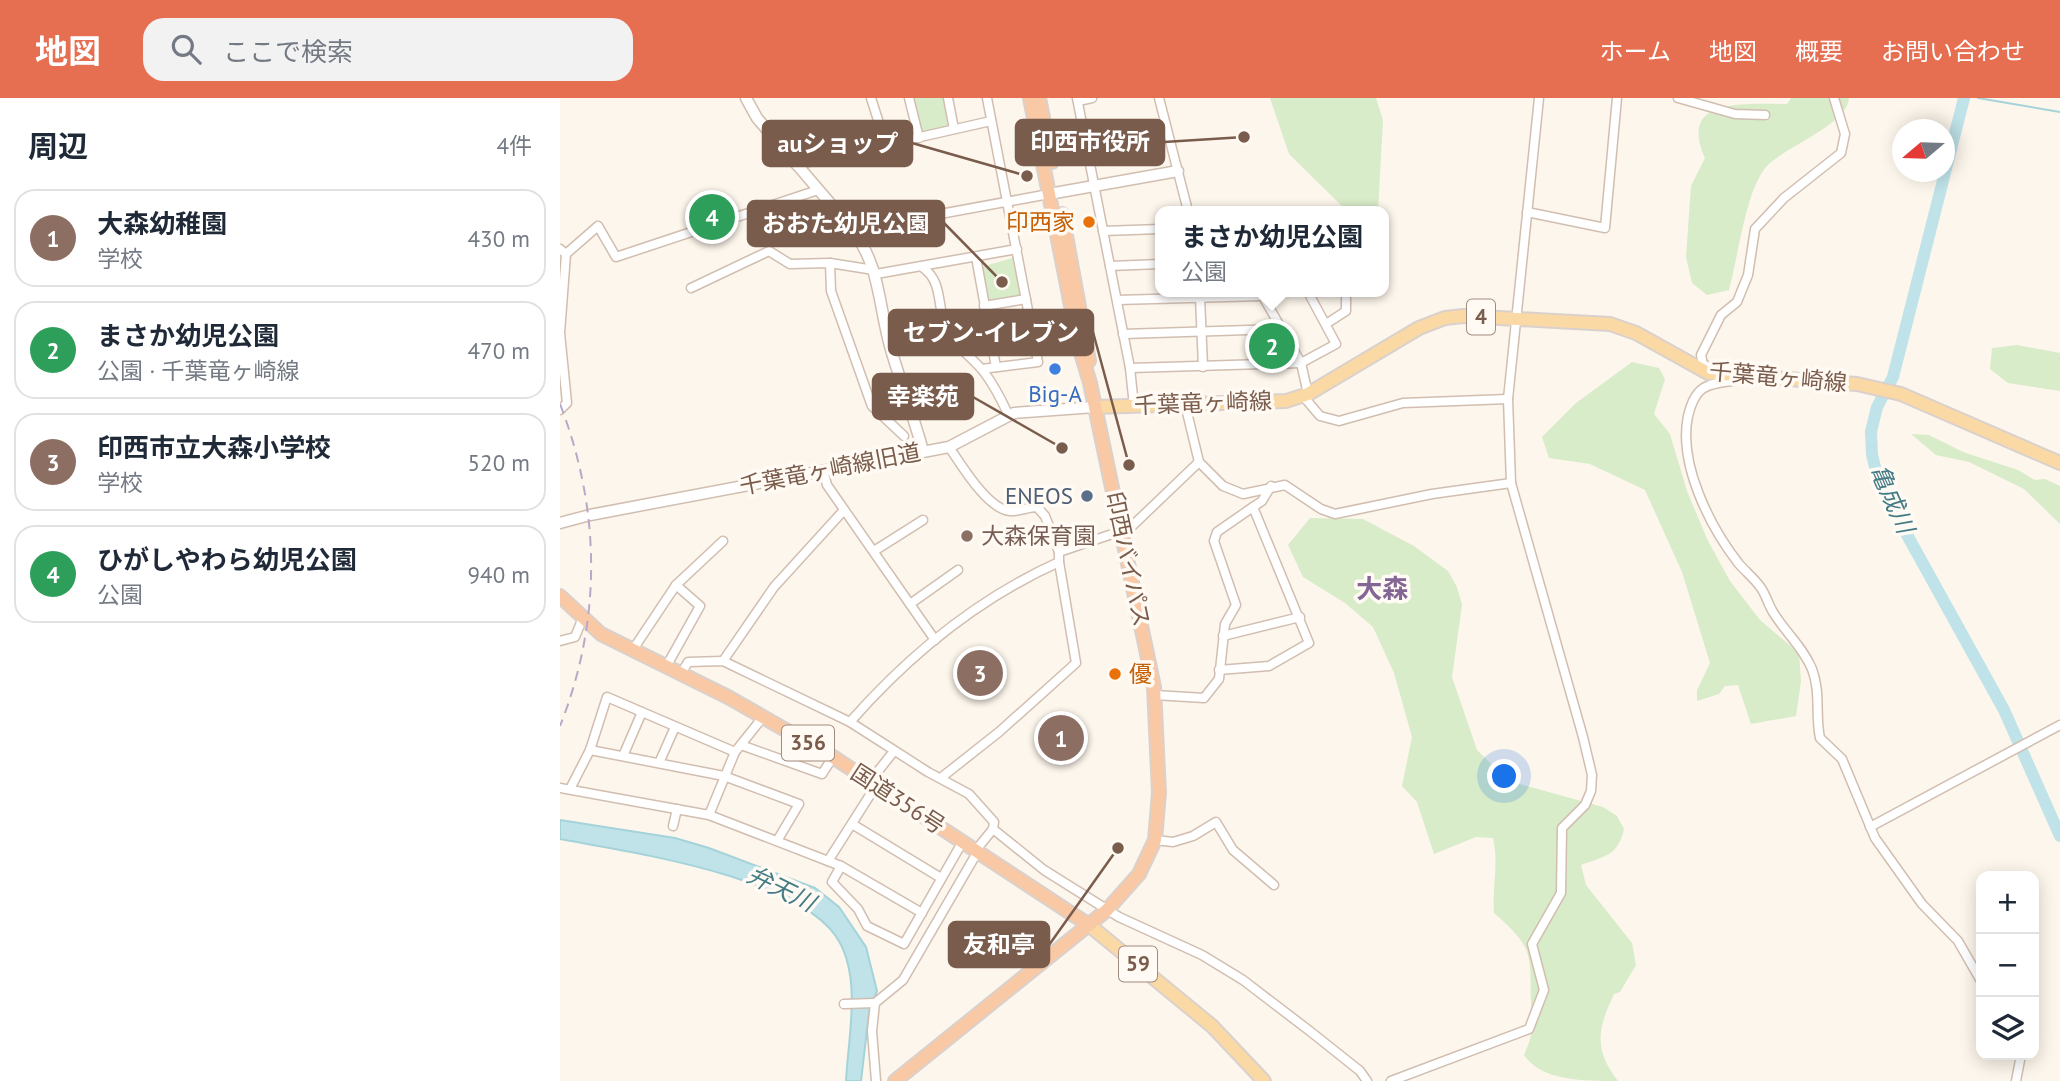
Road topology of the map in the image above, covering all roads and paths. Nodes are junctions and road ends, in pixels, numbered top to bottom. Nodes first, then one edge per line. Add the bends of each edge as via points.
1 (746, 98) edge
2 (871, 98) edge
3 (909, 98) edge
4 (948, 98) edge
5 (987, 98) edge
6 (1030, 98) edge
7 (1039, 98) edge
8 (1092, 98) edge
9 (1159, 98) edge
10 (1539, 98) edge
11 (1617, 98) edge
12 (1678, 98) edge
13 (1834, 98) edge
14 (1077, 99) edge
15 (1765, 115) dead end
16 (991, 121) junction
17 (954, 129) junction
18 (919, 138) junction
19 (886, 145) junction
20 (796, 165) junction
21 (1178, 171) junction
22 (1094, 186) junction
23 (818, 190) junction
24 (1054, 193) junction
25 (1007, 201) junction
26 (1187, 206) edge
27 (1527, 212) junction
28 (1155, 229) edge
29 (853, 230) junction
30 (1103, 231) junction
31 (1017, 249) junction
32 (563, 251) edge
33 (975, 257) junction
34 (830, 263) junction
35 (1155, 264) edge
36 (1110, 266) junction
37 (922, 267) junction
38 (875, 272) junction
39 (691, 288) dead end
40 (1200, 297) joint
41 (1263, 297) edge
42 (1311, 297) edge
43 (1346, 297) edge
44 (1026, 299) junction
45 (1117, 300) junction
46 (984, 306) junction
47 (1516, 318) junction
48 (1325, 324) junction
49 (1282, 329) junction
50 (1202, 332) junction
51 (1124, 334) junction
52 (1301, 363) junction
53 (996, 367) junction
54 (1203, 367) junction
55 (1130, 368) junction
56 (982, 369) junction
57 (1726, 375) junction
58 (1305, 395) junction
59 (1508, 399) junction
60 (1185, 404) junction
61 (1134, 405) junction
62 (1095, 407) junction
63 (560, 410) edge
64 (1008, 414) junction
65 (904, 436) dead end
66 (949, 447) junction
67 (923, 452) junction
68 (1199, 463) junction
69 (2060, 463) edge
70 (823, 470) junction
71 (1511, 483) junction
72 (1271, 486) junction
73 (1253, 507) junction
74 (844, 510) junction
75 (561, 520) edge
76 (923, 520) dead end
77 (1122, 531) junction
78 (723, 541) dead end
79 (874, 551) junction
80 (1059, 552) junction
81 (1059, 562) junction
82 (958, 570) dead end
83 (676, 585) junction
84 (560, 596) edge
85 (910, 604) junction
86 (1300, 617) junction
87 (582, 620) junction
88 (1223, 636) junction
89 (935, 640) junction
90 (560, 641) edge
91 (632, 652) junction
92 (723, 661) junction
93 (666, 667) junction
94 (1219, 670) junction
95 (681, 674) junction
96 (1155, 695) junction
97 (642, 712) junction
98 (763, 717) junction
99 (850, 722) junction
100 (2060, 724) edge
101 (675, 727) junction
102 (741, 745) junction
103 (590, 750) junction
104 (894, 751) junction
105 (735, 752) junction
106 (623, 756) junction
107 (833, 757) junction
108 (659, 763) junction
109 (724, 776) junction
110 (942, 777) junction
111 (874, 782) junction
112 (560, 788) edge
113 (570, 789) junction
114 (677, 809) junction
115 (709, 815) junction
116 (852, 824) junction
117 (673, 826) dead end
118 (1870, 827) junction
119 (993, 829) junction
120 (1155, 840) junction
121 (777, 841) junction
122 (963, 841) junction
123 (977, 850) junction
124 (828, 861) junction
125 (841, 866) junction
126 (941, 878) junction
127 (1274, 885) dead end
128 (1107, 909) junction
129 (922, 913) junction
130 (1089, 925) junction
131 (1976, 972) edge
132 (875, 1003) junction
133 (844, 1004) dead end
134 (2020, 1060) edge
135 (876, 1081) edge
136 (895, 1081) edge
137 (1264, 1081) edge
138 (1367, 1081) edge
139 (1391, 1081) edge
140 (2016, 1081) edge

1 - 20 street
2 - 19 street
3 - 18 street
4 - 17 street
5 - 16 street
6 - 24 highway, 印西バイパス
7 - 24 highway, 印西バイパス
8 - 14 street
9 - 21 street
10 - 27 street
11 - 27 street via 1605,228
12 - 15 street via 1735,114
13 - 57 street via 1845,134 1841,153 1784,198 1755,229 1748,275 1737,302 1721,315 1701,355 1705,366 1724,370
14 - 22 street
16 - 17 street
16 - 25 street
17 - 18 street
18 - 19 street
19 - 20 street
20 - 23 street
21 - 22 street
21 - 26 street
22 - 24 street
22 - 30 street
23 - 29 street
23 - 32 street via 617,257 598,226
24 - 25 street
24 - 62 highway, 印西バイパス via 1079,346
25 - 29 street
25 - 31 street
27 - 47 street
28 - 30 street
29 - 38 street
30 - 36 street
31 - 33 street
31 - 44 street
32 - 63 street via 560,332 567,403
33 - 37 street
33 - 46 street
34 - 38 street
34 - 39 street via 790,264 769,251
34 - 65 street via 831,291 872,406
35 - 36 street
36 - 45 street
37 - 38 street
37 - 56 street via 936,284 952,338
38 - 67 street via 892,354
40 - 45 street
40 - 50 street
41 - 49 street
42 - 48 street
43 - 48 street via 1346,311
44 - 46 street
44 - 53 street via 1038,362
45 - 51 street
46 - 53 street
47 - 57 main road, 千葉竜ヶ崎線 / 4 via 1616,325 1700,371
47 - 58 main road, 千葉竜ヶ崎線 / 4 via 1463,316 1426,324
47 - 59 street
48 - 52 street via 1336,344
49 - 50 street
49 - 52 street
50 - 51 street
50 - 54 street
51 - 55 street
52 - 54 street
52 - 58 street
53 - 56 street
54 - 55 street
55 - 61 street
56 - 64 street
57 - 69 main road, 千葉竜ヶ崎線 / 4 via 1897,392
57 - 118 street via 1732,380 1707,383 1690,410 1684,442 1690,468 1702,500 1739,563 1760,586 1812,670 1820,738 1842,759
58 - 59 street via 1320,416 1339,421 1403,404
58 - 60 main road, 千葉竜ヶ崎線 / 4 via 1286,401
59 - 71 street
60 - 61 main road, 千葉竜ヶ崎線 / 4
60 - 68 street
61 - 62 main road, 千葉竜ヶ崎線 / 4
62 - 64 street, 千葉竜ヶ崎線旧道
62 - 77 highway, 印西バイパス
64 - 66 street, 千葉竜ヶ崎線旧道
66 - 67 street, 千葉竜ヶ崎線旧道
66 - 80 street via 986,498 1010,511 1037,507
67 - 70 street, 千葉竜ヶ崎線旧道
68 - 72 street via 1234,492
68 - 77 street via 1138,522
70 - 74 street
70 - 75 street, 千葉竜ヶ崎線旧道
71 - 72 street via 1335,514 1285,485
71 - 139 street via 1574,701 1592,775 1591,791 1560,833 1561,894 1532,943 1544,990 1529,1029
72 - 73 street
73 - 86 street
73 - 88 street via 1217,532 1214,541 1236,600
74 - 79 street
74 - 92 street via 774,587
76 - 79 street
77 - 80 street
77 - 96 highway, 印西バイパス
78 - 83 street
79 - 85 street
80 - 81 street
81 - 89 street via 1021,579
81 - 110 street via 1076,663
82 - 85 street
83 - 91 street
83 - 93 street via 700,606
84 - 87 highway, 国道356号 / 356
85 - 89 street
86 - 88 street
86 - 94 street via 1309,643 1269,666
87 - 90 street via 576,637
87 - 91 highway, 国道356号 / 356
88 - 94 street
89 - 99 street via 887,680
91 - 93 highway, 国道356号 / 356
92 - 95 street via 688,663
92 - 99 street
93 - 95 highway, 国道356号 / 356
94 - 96 street via 1219,679 1203,698
95 - 98 highway, 国道356号 / 356
96 - 120 highway, 印西バイパス via 1159,793
97 - 101 street
97 - 103 street via 607,697
97 - 106 street
98 - 102 street
98 - 107 highway, 国道356号 / 356
99 - 104 street
100 - 118 street
101 - 105 street
101 - 108 street
102 - 105 street
102 - 107 street via 822,774
103 - 106 street
103 - 113 street
104 - 110 street
104 - 111 street
105 - 109 street
106 - 108 street
107 - 111 highway, 国道356号 / 356
108 - 109 street
109 - 115 street
109 - 121 street via 799,804
110 - 119 street via 980,803 994,822
111 - 116 street
111 - 122 highway, 国道356号 / 356
112 - 113 street
113 - 114 street
114 - 115 street
114 - 117 street
115 - 121 street
116 - 124 street
116 - 126 street
118 - 131 street via 1922,904 1958,941
119 - 123 street
119 - 128 street via 1044,870
120 - 127 street via 1173,842 1216,822 1233,850
120 - 128 highway, 印西バイパス via 1139,874
121 - 124 street
122 - 123 highway, 国道356号 / 356
122 - 126 street
123 - 130 highway, 国道356号 / 356
123 - 132 street via 903,980
124 - 125 street
125 - 129 street
125 - 129 street via 832,882 858,909 867,926 904,944
126 - 129 street
128 - 130 highway, 印西バイパス
128 - 138 street via 1202,955 1242,980
130 - 136 highway, 印西バイパス
130 - 137 main road, 59 via 1212,1026
132 - 133 street
132 - 135 street
134 - 140 street

